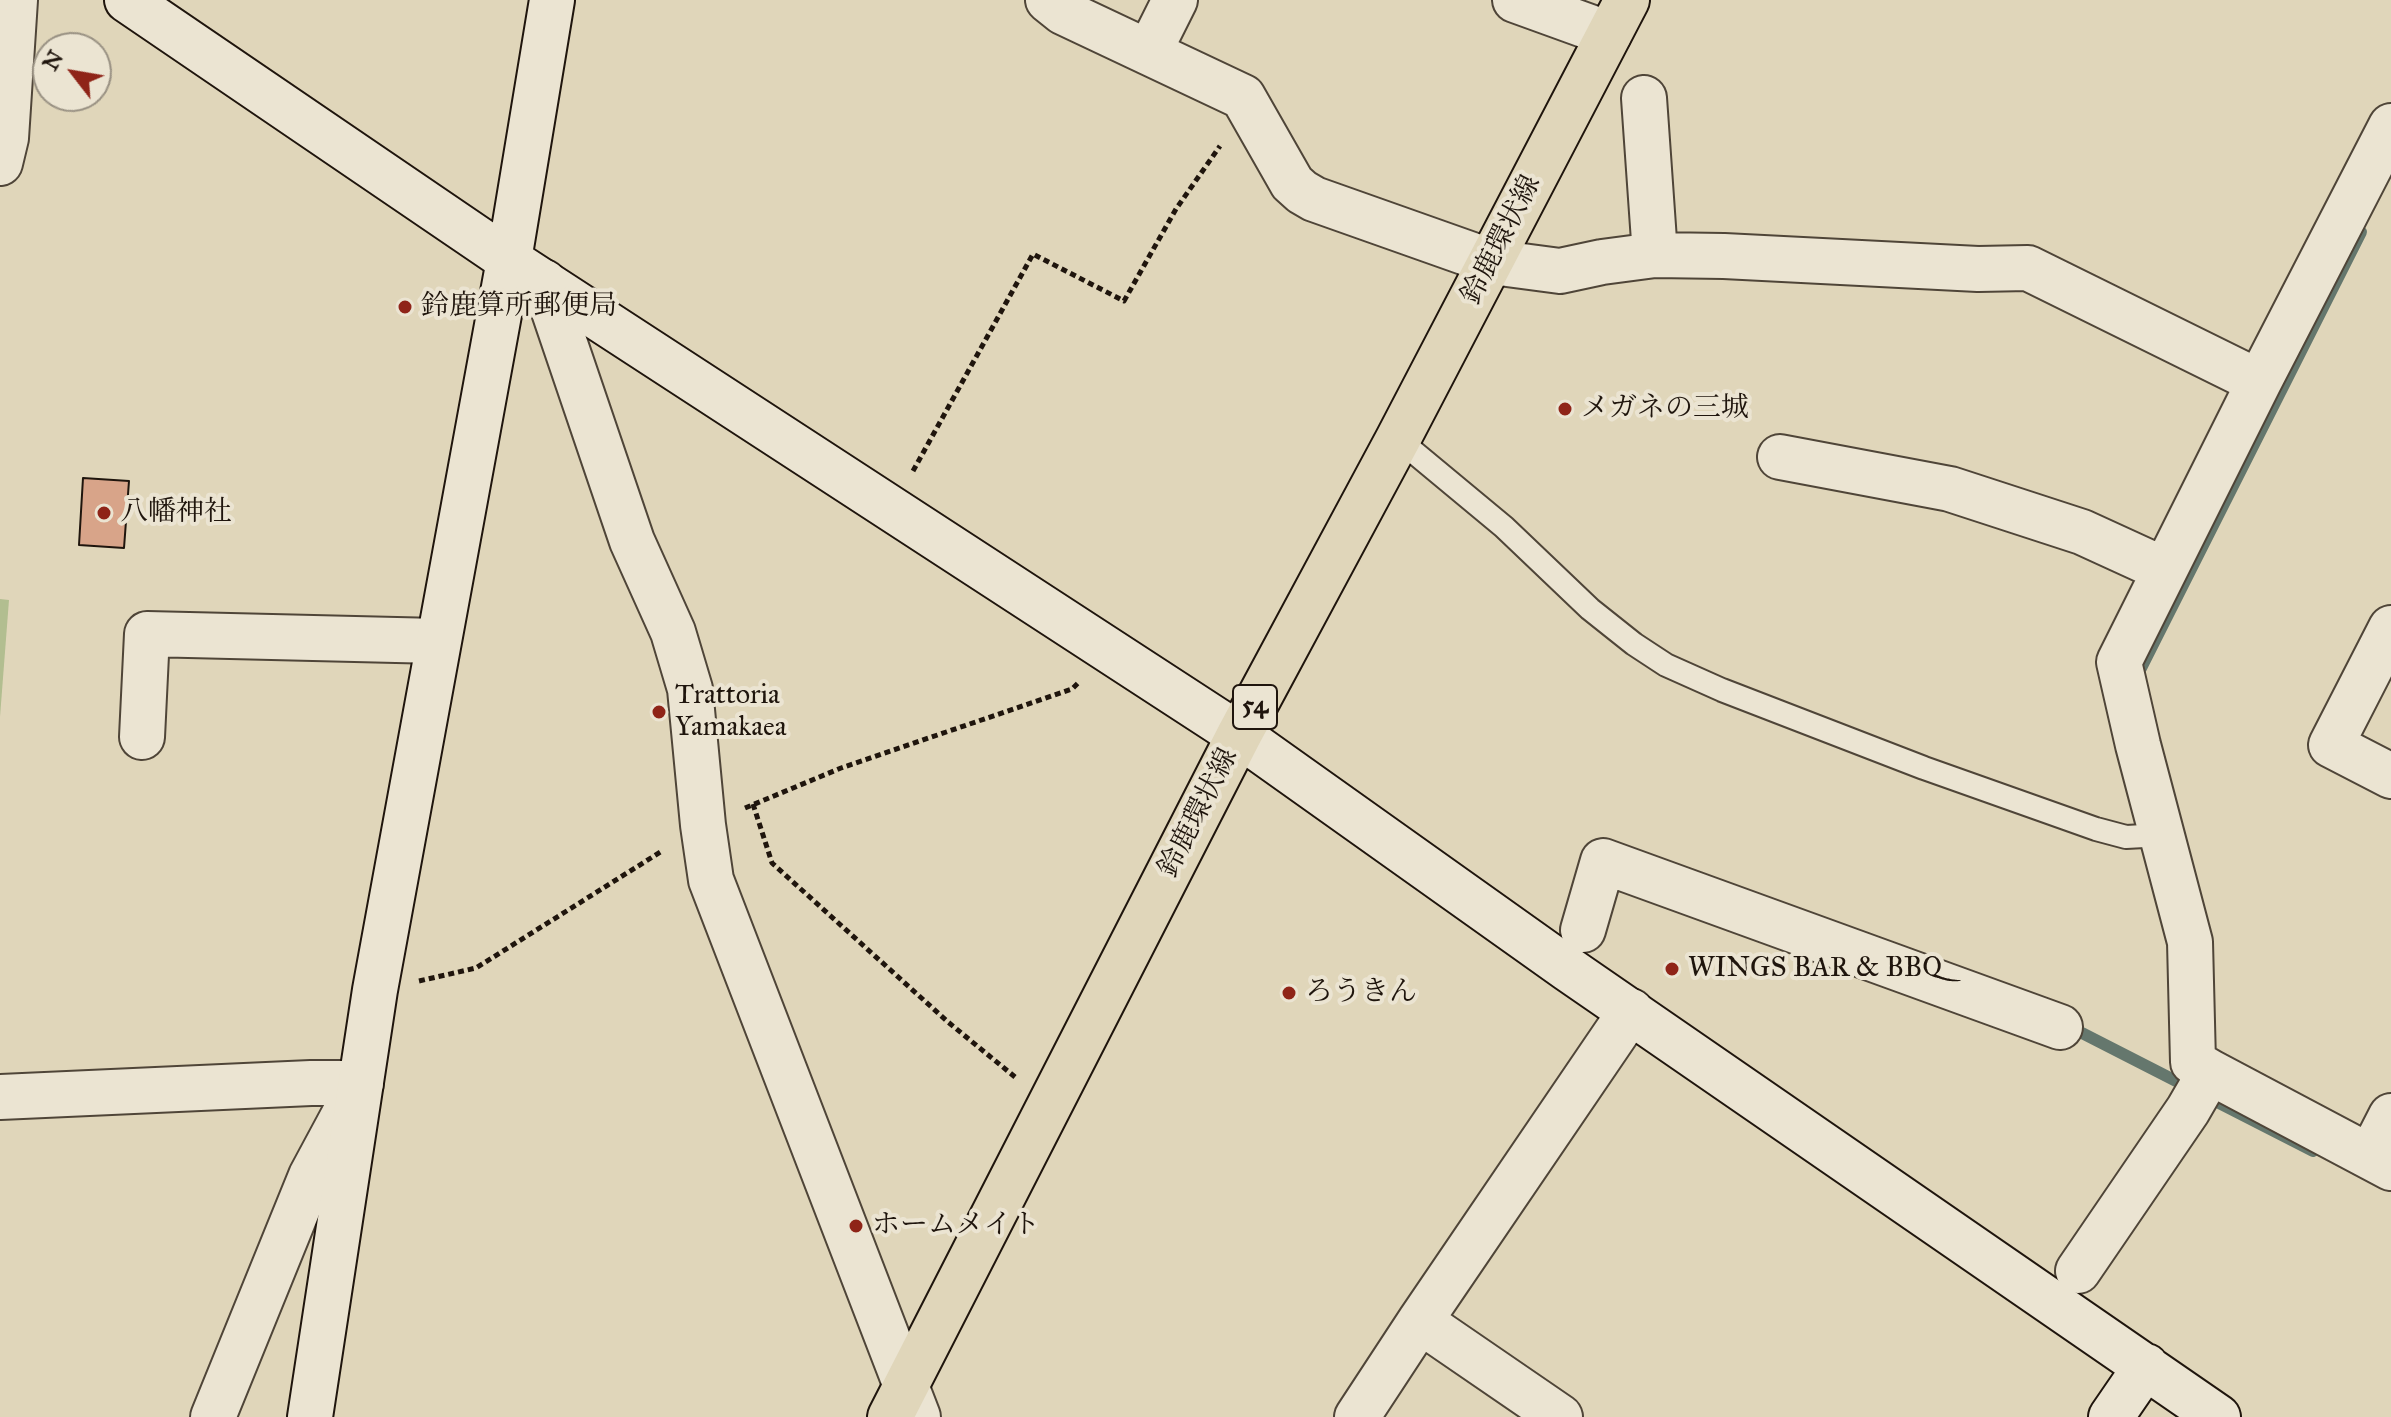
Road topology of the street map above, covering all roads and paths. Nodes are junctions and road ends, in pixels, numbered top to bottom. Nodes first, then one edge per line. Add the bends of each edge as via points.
1 (15, 0) edge
2 (127, 0) edge
3 (552, 0) edge
4 (1048, 0) edge
5 (1175, 0) edge
6 (1515, 0) edge
7 (1618, 17) edge
8 (1149, 52) junction
9 (1644, 98) dead end
10 (1255, 118) junction
11 (2391, 126) edge
12 (0, 163) edge
13 (1655, 255) junction
14 (1492, 262) junction
15 (526, 271) junction
16 (2259, 382) junction
17 (1398, 439) junction
18 (1780, 457) dead end
19 (913, 471) dead end
20 (2165, 570) junction
21 (2391, 628) edge
22 (438, 641) junction
23 (1239, 735) junction
24 (142, 737) dead end
25 (2391, 776) edge
26 (753, 804) dead end
27 (2163, 835) junction
28 (1583, 930) dead end
29 (1631, 1011) junction
30 (2060, 1027) dead end
31 (361, 1083) junction
32 (2200, 1088) junction
33 (0, 1097) edge
34 (1050, 1106) junction
35 (2391, 1116) edge
36 (2380, 1163) edge
37 (2078, 1271) dead end
38 (1420, 1321) junction
39 (2146, 1366) junction
40 (905, 1406) edge
41 (213, 1417) edge
42 (310, 1417) edge
43 (1357, 1417) edge
44 (1560, 1417) edge
45 (2111, 1417) edge
46 (2218, 1417) edge

1 - 12 street
2 - 15 street
3 - 15 street
4 - 8 street
5 - 8 street
6 - 7 street
7 - 14 main road, 鈴鹿環状線 / 54
8 - 10 street via 1243,97
9 - 13 street
10 - 14 street via 1302,192
10 - 19 path via 1220,146 1176,209 1124,301 1033,254
11 - 16 street
13 - 14 street via 1560,271
13 - 16 street via 2028,268
14 - 17 main road, 鈴鹿環状線 / 54
15 - 22 street
15 - 23 street
15 - 40 street via 673,632 690,689 711,880
16 - 20 street
17 - 23 main road, 鈴鹿環状線 / 54
17 - 27 lane via 1504,527 1590,609 1666,665 1924,768 2096,829 2126,837
18 - 20 street via 1950,489 2082,532
20 - 27 street via 2119,662
21 - 25 street via 2331,745
22 - 24 street via 147,634
22 - 31 street
23 - 29 street
23 - 34 main road, 鈴鹿環状線 / 54
26 - 34 path via 772,863
27 - 32 street via 2190,942 2193,1062
28 - 30 street via 1603,861
29 - 38 street
29 - 39 street
31 - 33 street
31 - 41 street via 311,1176
31 - 42 street
32 - 36 street
32 - 37 street
34 - 40 main road, 鈴鹿環状線 / 54
35 - 36 street
38 - 43 street
38 - 44 street
39 - 45 street
39 - 46 street

